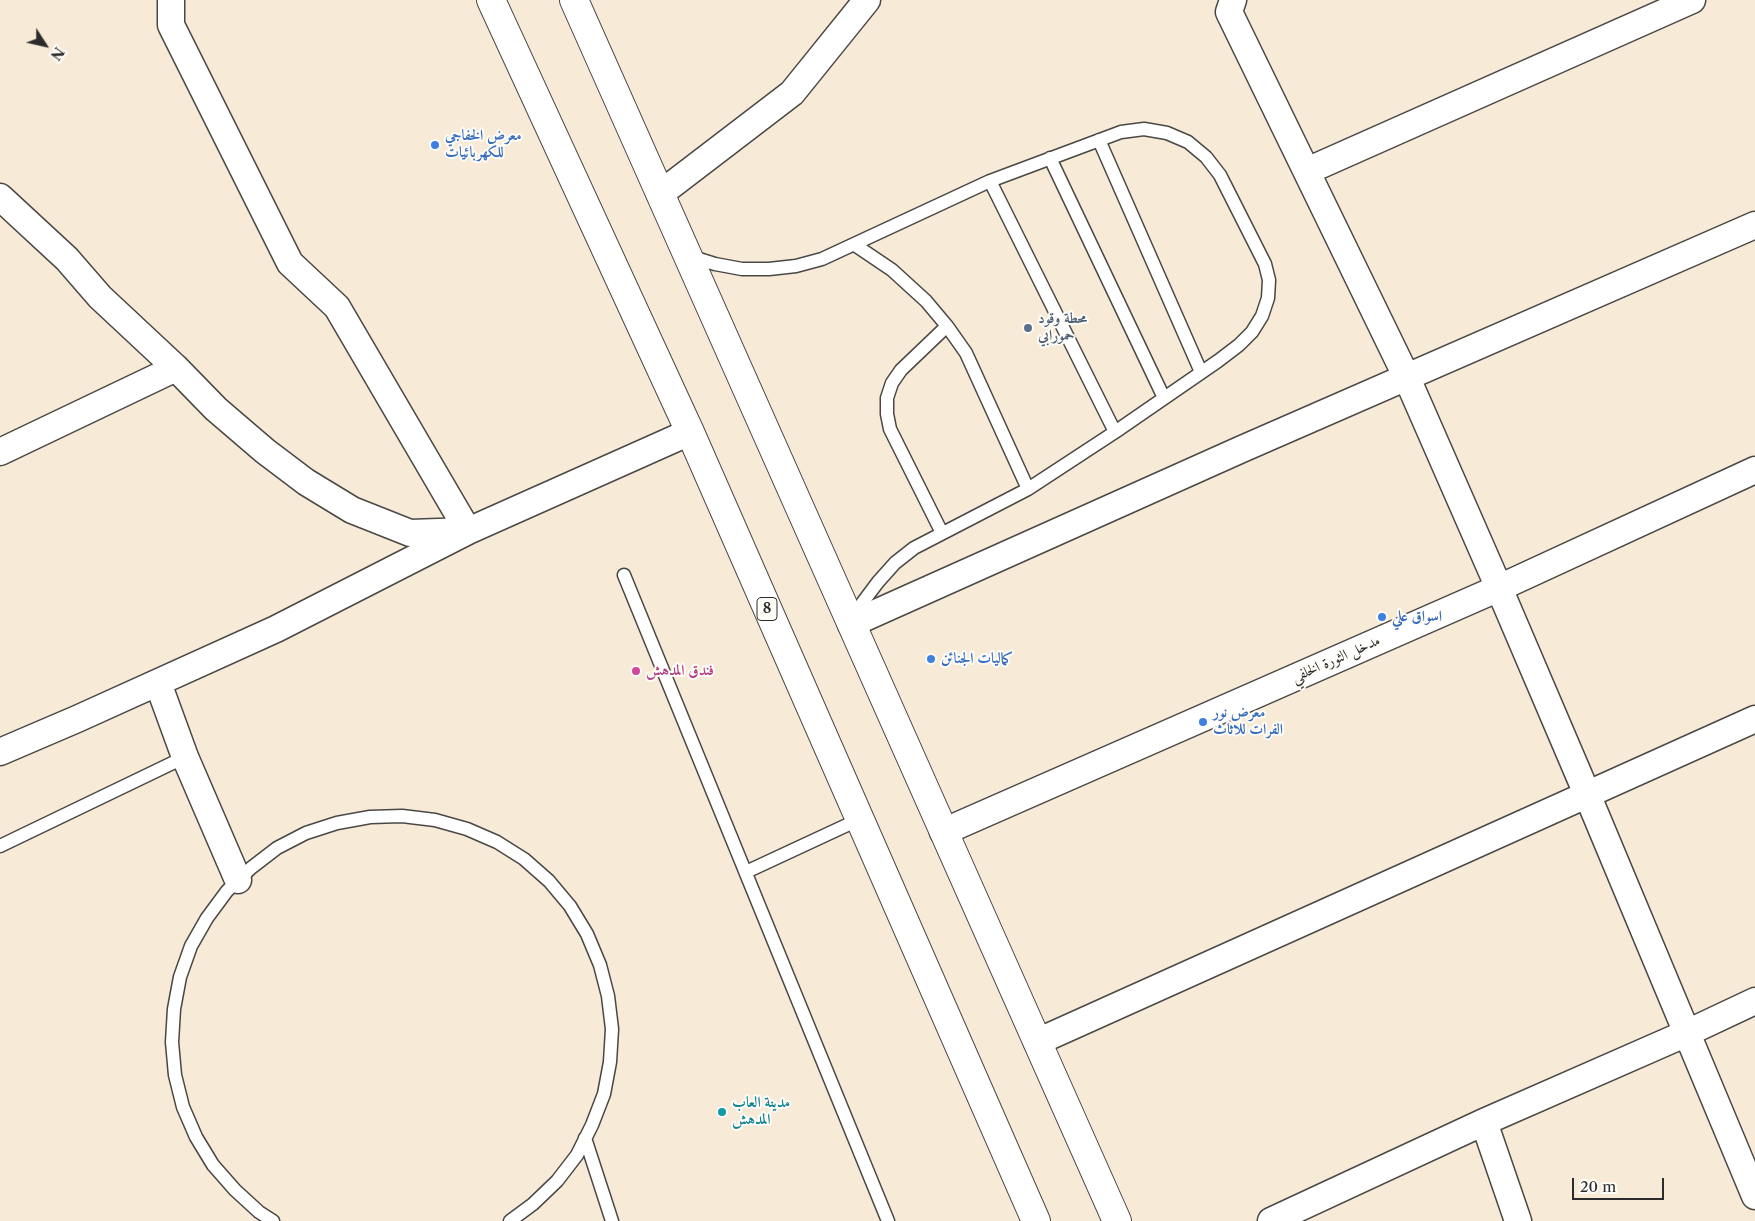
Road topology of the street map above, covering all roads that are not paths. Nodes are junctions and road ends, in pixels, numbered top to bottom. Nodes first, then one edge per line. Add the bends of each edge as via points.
1 (171, 0) edge
2 (491, 0) edge
3 (574, 0) edge
4 (867, 0) edge
5 (1233, 0) edge
6 (1692, 0) edge
7 (1099, 140) junction
8 (1050, 158) junction
9 (1307, 171) junction
10 (990, 181) junction
11 (660, 194) junction
12 (0, 197) edge
13 (1755, 225) edge
14 (855, 245) junction
15 (689, 256) junction
16 (947, 326) junction
17 (176, 368) junction
18 (1201, 372) junction
19 (1407, 378) junction
20 (1164, 398) junction
21 (690, 432) junction
22 (1115, 432) junction
23 (0, 452) edge
24 (1755, 470) edge
25 (1028, 489) junction
26 (468, 531) junction
27 (942, 533) junction
28 (624, 575) dead end
29 (1499, 588) junction
30 (851, 624) junction
31 (158, 683) junction
32 (1755, 719) edge
33 (0, 752) edge
34 (184, 757) junction
35 (1587, 794) junction
36 (860, 819) junction
37 (944, 832) junction
38 (0, 846) edge
39 (746, 872) junction
40 (238, 880) junction
41 (1755, 1001) edge
42 (1687, 1033) junction
43 (1037, 1042) junction
44 (1484, 1122) junction
45 (586, 1138) junction
46 (1755, 1196) edge
47 (273, 1221) edge
48 (510, 1221) edge
49 (612, 1221) edge
50 (888, 1221) edge
51 (1036, 1221) edge
52 (1117, 1221) edge
53 (1271, 1221) edge
54 (1518, 1221) edge

1 - 26 street via 171,25 290,263 337,307
2 - 21 highway, 8
3 - 11 highway
4 - 11 street via 792,93
5 - 9 street via 1229,12
6 - 9 street
7 - 8 lane
7 - 18 lane
7 - 18 lane via 1121,132 1144,129 1167,133 1188,142 1220,175 1264,264 1269,280 1262,316 1239,345
8 - 10 lane
8 - 20 lane
9 - 19 street
10 - 14 lane
10 - 22 lane
11 - 15 highway
12 - 17 street
13 - 19 street
14 - 15 lane via 822,259 769,269 742,269
14 - 16 lane via 892,270 926,301
15 - 30 highway
16 - 25 lane via 966,353
16 - 27 lane via 901,370 887,398 890,429
17 - 23 street
17 - 26 street via 216,409 265,451 306,482 352,510 410,533
18 - 20 lane
19 - 29 street
19 - 30 street
20 - 22 lane
21 - 26 street
21 - 36 highway, 8
22 - 25 lane
24 - 29 street, مدخل الثورة الخلفي
25 - 27 lane
26 - 31 street via 276,629
27 - 30 lane via 895,563 863,602
28 - 39 lane
29 - 35 street
29 - 37 street, مدخل الثورة الخلفي
30 - 37 highway
31 - 33 street
31 - 34 street
32 - 35 street
34 - 38 lane
34 - 40 street
35 - 42 street
35 - 43 street
36 - 39 lane
36 - 51 highway, 8
37 - 43 highway
39 - 50 lane
40 - 45 lane via 277,848 306,833 370,817 402,816 467,828 524,859 549,881 587,934 608,996 612,1029 610,1062 604,1094
40 - 47 lane via 207,918 191,946 180,977 172,1042 175,1075 183,1107 213,1165 235,1190
41 - 42 street
42 - 44 street
42 - 46 street
43 - 52 highway
44 - 53 street
44 - 54 street
45 - 48 lane via 557,1180 534,1204
45 - 49 lane

